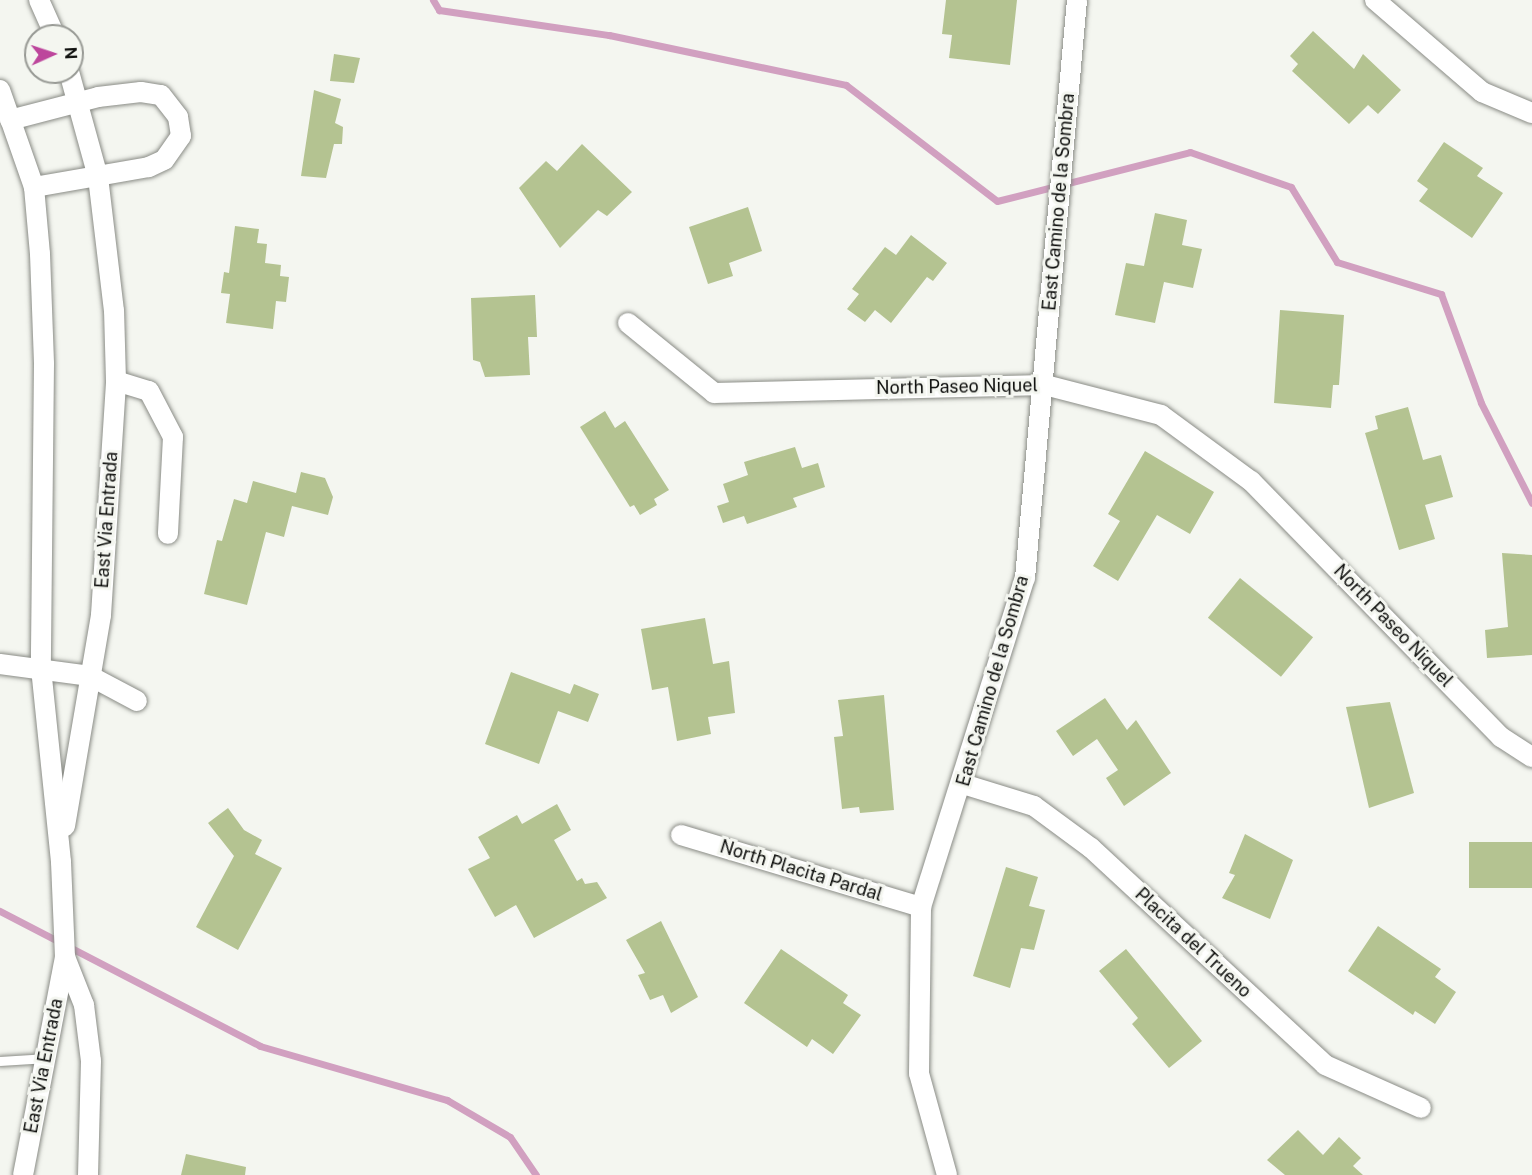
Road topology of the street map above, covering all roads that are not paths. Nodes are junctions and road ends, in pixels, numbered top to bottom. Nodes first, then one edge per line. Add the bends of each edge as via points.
1 (39, 0) edge
2 (1077, 0) edge
3 (1375, 0) edge
4 (50, 24) edge
5 (72, 84) edge
6 (0, 90) edge
7 (77, 102) junction
8 (1532, 113) edge
9 (10, 120) junction
10 (98, 177) junction
11 (34, 187) junction
12 (628, 323) dead end
13 (116, 381) junction
14 (1045, 384) junction
15 (168, 534) dead end
16 (0, 664) edge
17 (41, 668) junction
18 (90, 676) junction
19 (137, 701) dead end
20 (1532, 757) edge
21 (963, 784) junction
22 (681, 835) dead end
23 (61, 861) junction
24 (921, 907) junction
25 (65, 957) junction
26 (46, 1058) junction
27 (0, 1061) edge
28 (1420, 1108) dead end
29 (23, 1175) edge
30 (88, 1175) edge
31 (947, 1175) edge

1 - 4 street
2 - 14 street, East Camino de la Sombra via 1061,152
3 - 8 street via 1482,92
5 - 7 street, East Via Entrada
6 - 9 street, East Via Entrada
7 - 9 street
7 - 10 street, East Via Entrada
7 - 10 street via 141,92 161,95 178,117 181,136 164,160
9 - 11 street, East Via Entrada
10 - 11 street
10 - 13 street, East Via Entrada via 114,311
11 - 17 street, East Via Entrada via 44,364
12 - 14 street, North Paseo Niquel via 714,393
13 - 15 street via 149,392 173,437
13 - 18 street, East Via Entrada via 101,615
14 - 20 street, North Paseo Niquel via 1161,415 1251,481 1501,737
14 - 21 street, East Camino de la Sombra via 1025,578
16 - 17 street
17 - 18 street
17 - 23 street, East Via Entrada
18 - 19 street
18 - 23 street, East Via Entrada via 73,764
21 - 24 street, East Camino de la Sombra
21 - 28 street, Placita del Trueno via 1034,806 1091,848 1325,1065
22 - 24 street, North Placita Pardal
23 - 25 street, East Via Entrada
24 - 31 street, East Camino de la Sombra via 919,1073
25 - 26 street, East Via Entrada
25 - 30 street, East Via Entrada via 84,1005 91,1061
26 - 27 lane
26 - 29 street, East Via Entrada

